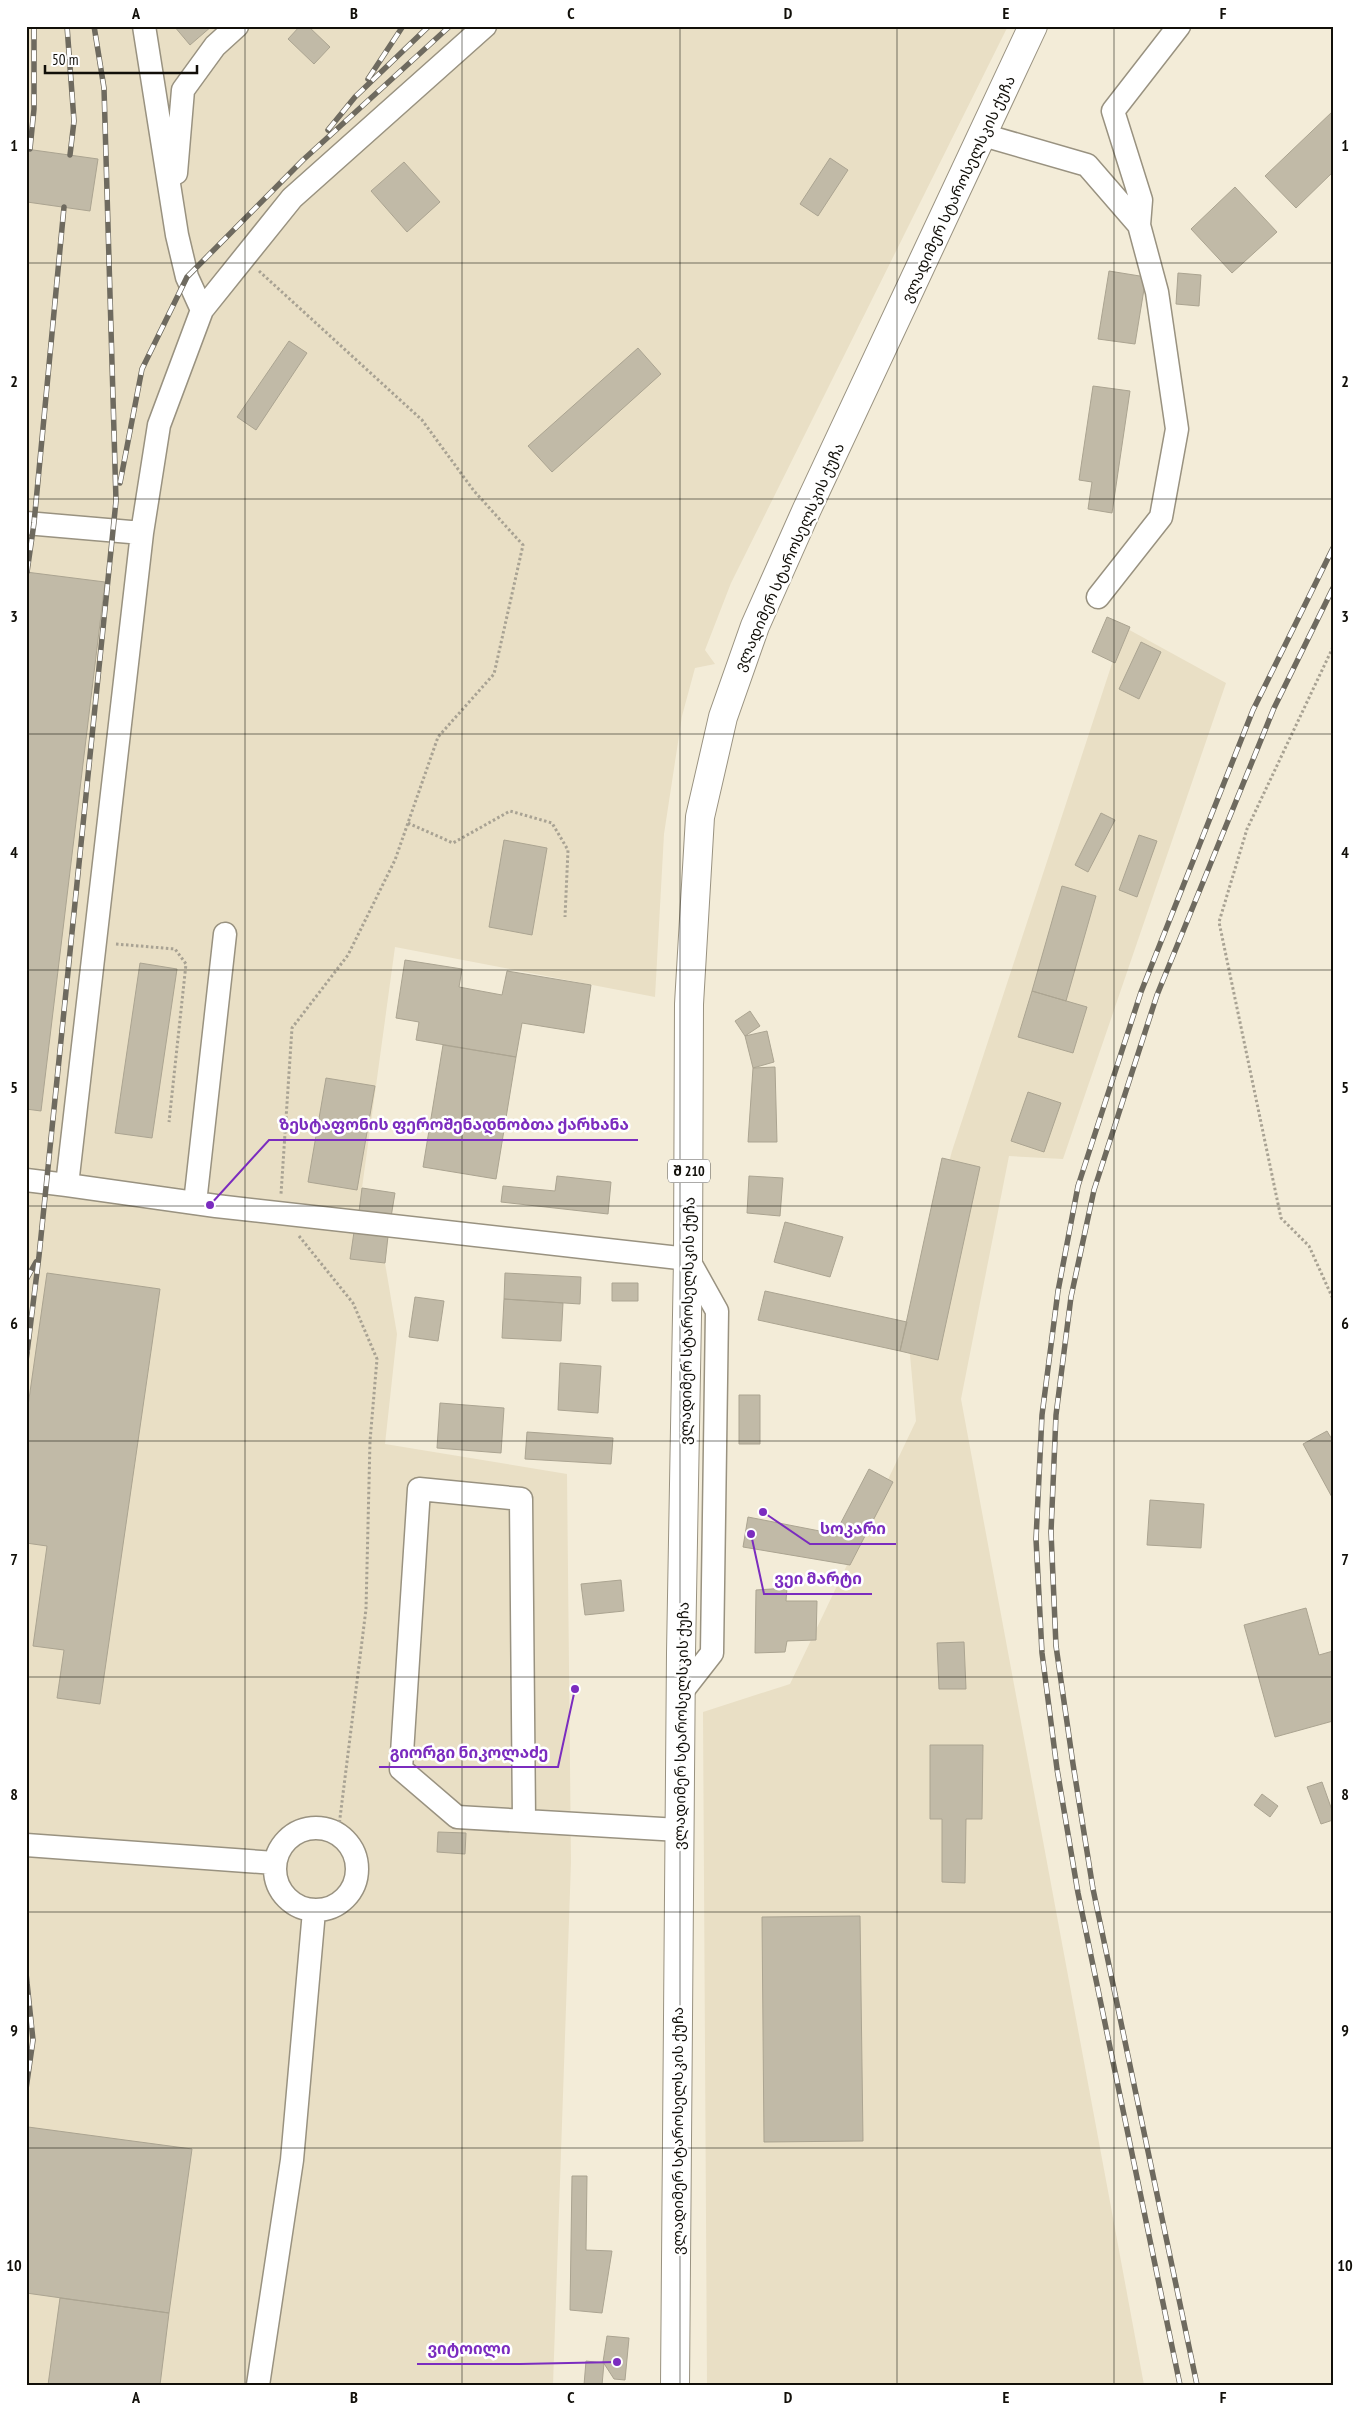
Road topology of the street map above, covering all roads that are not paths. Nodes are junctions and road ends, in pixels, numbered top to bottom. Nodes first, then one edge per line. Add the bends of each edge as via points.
1 (144, 26) edge
2 (236, 26) edge
3 (485, 26) edge
4 (1033, 26) edge
5 (1179, 26) edge
6 (983, 135) junction
7 (1139, 225) junction
8 (177, 235) junction
9 (202, 310) junction
10 (26, 523) edge
11 (142, 533) junction
12 (1098, 597) dead end
13 (226, 934) dead end
14 (26, 1180) edge
15 (67, 1185) junction
16 (195, 1203) junction
17 (688, 1258) junction
18 (714, 1497) junction
19 (683, 1525) junction
20 (713, 1556) junction
21 (680, 1694) junction
22 (524, 1820) junction
23 (680, 1830) junction
24 (26, 1845) edge
25 (275, 1863) junction
26 (314, 1911) junction
27 (258, 2385) edge
28 (675, 2385) edge

1 - 8 lane
2 - 8 lane via 215,46 183,90 176,169
3 - 9 lane via 292,198
4 - 6 main road, ვლადიმერ სტაროსელსკის ქუჩა / შ 210
5 - 7 lane via 1113,111 1141,200
6 - 7 lane via 1087,165
6 - 17 main road, ვლადიმერ სტაროსელსკის ქუჩა / შ 210 via 791,545 755,626 723,717 700,826 689,1004
7 - 12 lane via 1157,292 1177,429 1161,517
8 - 9 lane via 187,278
9 - 11 lane via 159,425
10 - 11 lane
11 - 15 lane
13 - 16 lane
14 - 15 lane
15 - 16 lane
16 - 17 lane
17 - 18 lane via 717,1310
17 - 19 main road, ვლადიმერ სტაროსელსკის ქუჩა / შ 210
18 - 19 lane
18 - 20 lane
19 - 20 lane
19 - 21 main road, ვლადიმერ სტაროსელსკის ქუჩა / შ 210
20 - 21 lane via 712,1653
21 - 23 main road, ვლადიმერ სტაროსელსკის ქუჩა / შ 210
22 - 22 lane via 521,1499 419,1489 401,1769 457,1817
22 - 23 lane
23 - 28 main road, ვლადიმერ სტაროსელსკის ქუჩა / შ 210
24 - 25 lane
25 - 26 lane via 277,1885 283,1895 301,1908
25 - 26 lane via 280,1848 291,1835 306,1828 323,1828 338,1834 348,1843 355,1855 355,1882 339,1903
26 - 27 lane via 292,2160

